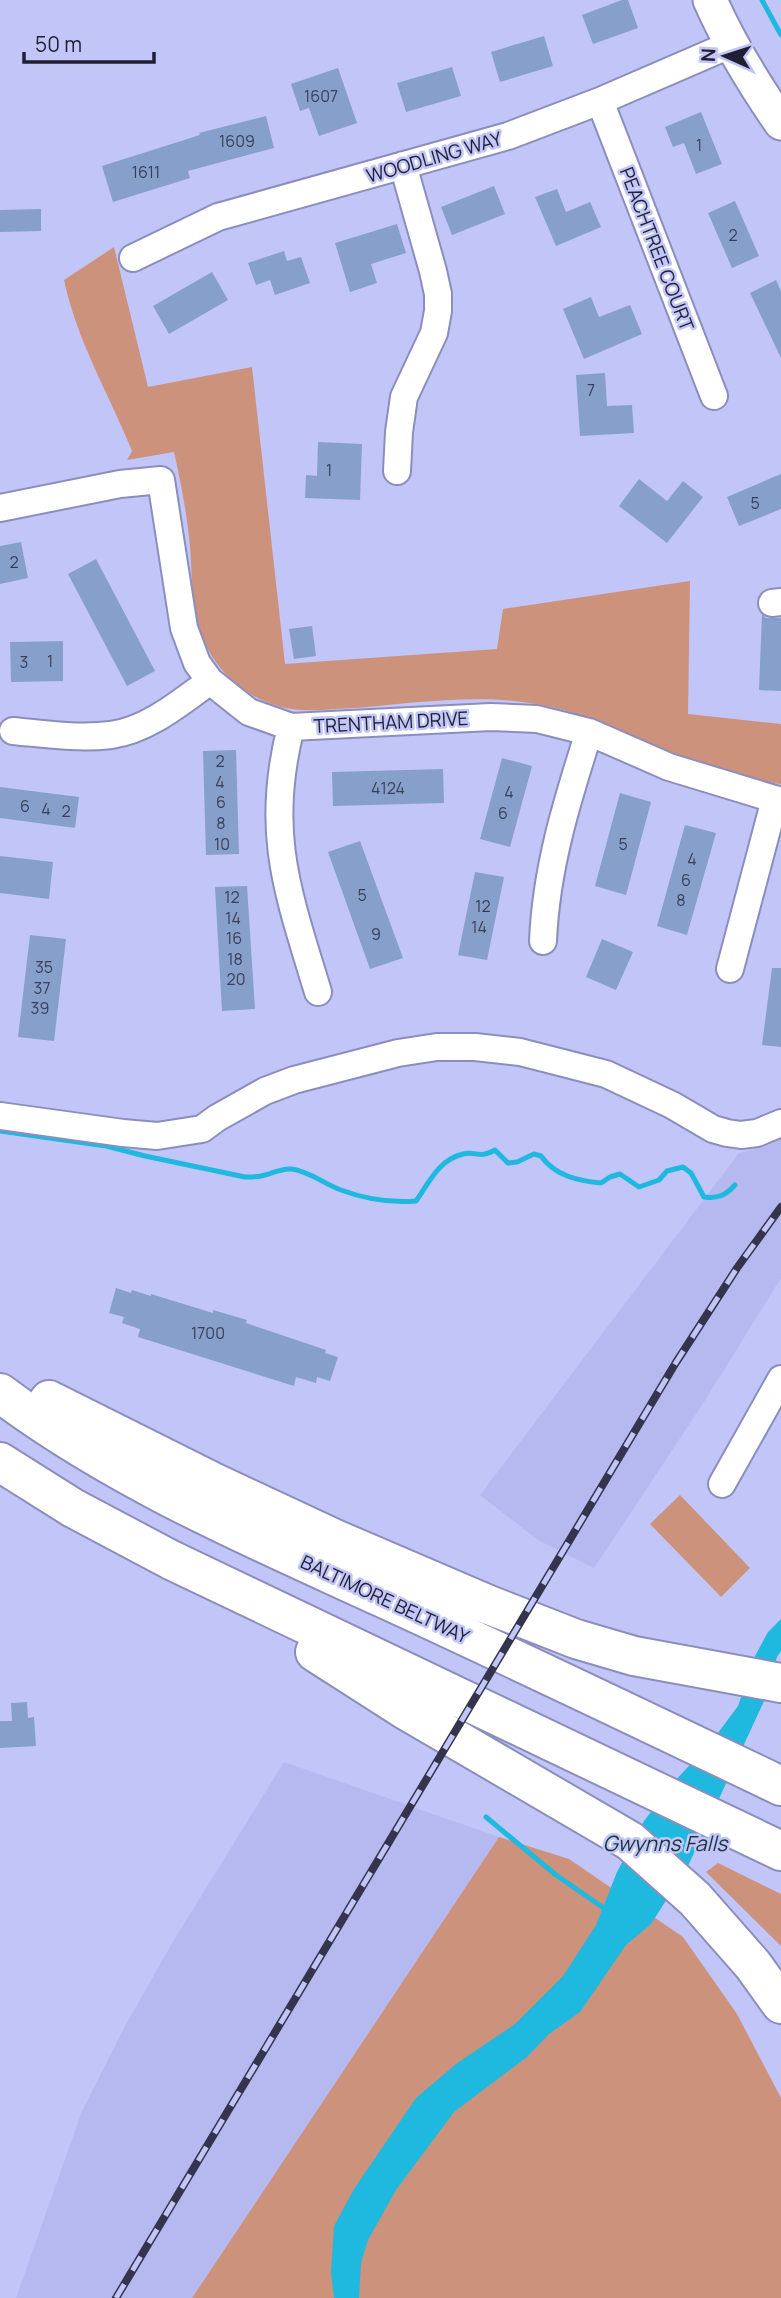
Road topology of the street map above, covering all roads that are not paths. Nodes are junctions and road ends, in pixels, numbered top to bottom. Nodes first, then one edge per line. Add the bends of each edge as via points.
1 (710, 0) edge
2 (732, 44) junction
3 (600, 101) junction
4 (781, 123) edge
5 (403, 165) junction
6 (133, 258) dead end
7 (714, 397) dead end
8 (397, 471) dead end
9 (0, 508) edge
10 (210, 681) junction
11 (291, 727) junction
12 (13, 731) dead end
13 (589, 732) junction
14 (778, 800) edge
15 (543, 942) dead end
16 (730, 969) dead end
17 (318, 992) dead end
18 (0, 1116) edge
19 (781, 1123) edge
20 (0, 1373) edge
21 (781, 1379) edge
22 (0, 1393) edge
23 (0, 1462) edge
24 (722, 1484) dead end
25 (172, 1560) junction
26 (781, 1683) edge
27 (766, 1779) edge
28 (781, 1851) edge
29 (781, 2004) edge

1 - 2 main road
2 - 3 street, WOODLING WAY
2 - 4 main road
3 - 5 street, WOODLING WAY via 509,136
3 - 7 street, PEACHTREE COURT
5 - 6 street, WOODLING WAY via 218,217
5 - 8 street via 433,271 438,311 434,333 404,397
9 - 10 street, TRENTHAM DRIVE via 161,480 184,628
10 - 11 street, TRENTHAM DRIVE via 249,712
10 - 12 street via 168,711 113,735
11 - 13 street, TRENTHAM DRIVE via 491,717 537,719
11 - 17 street via 279,786 279,846 288,894
13 - 14 street, TRENTHAM DRIVE via 669,767
13 - 15 street via 552,862
14 - 16 street
18 - 19 street via 158,1136 202,1129 265,1091 294,1080 398,1053 475,1047 520,1052 606,1074 727,1133 757,1133
20 - 26 highway via 215,1483 476,1600 634,1656
21 - 24 street
22 - 27 highway, BALTIMORE BELTWAY via 100,1458 199,1511
23 - 25 highway via 73,1508
25 - 28 highway
25 - 29 highway via 404,1709 630,1841 695,1899

